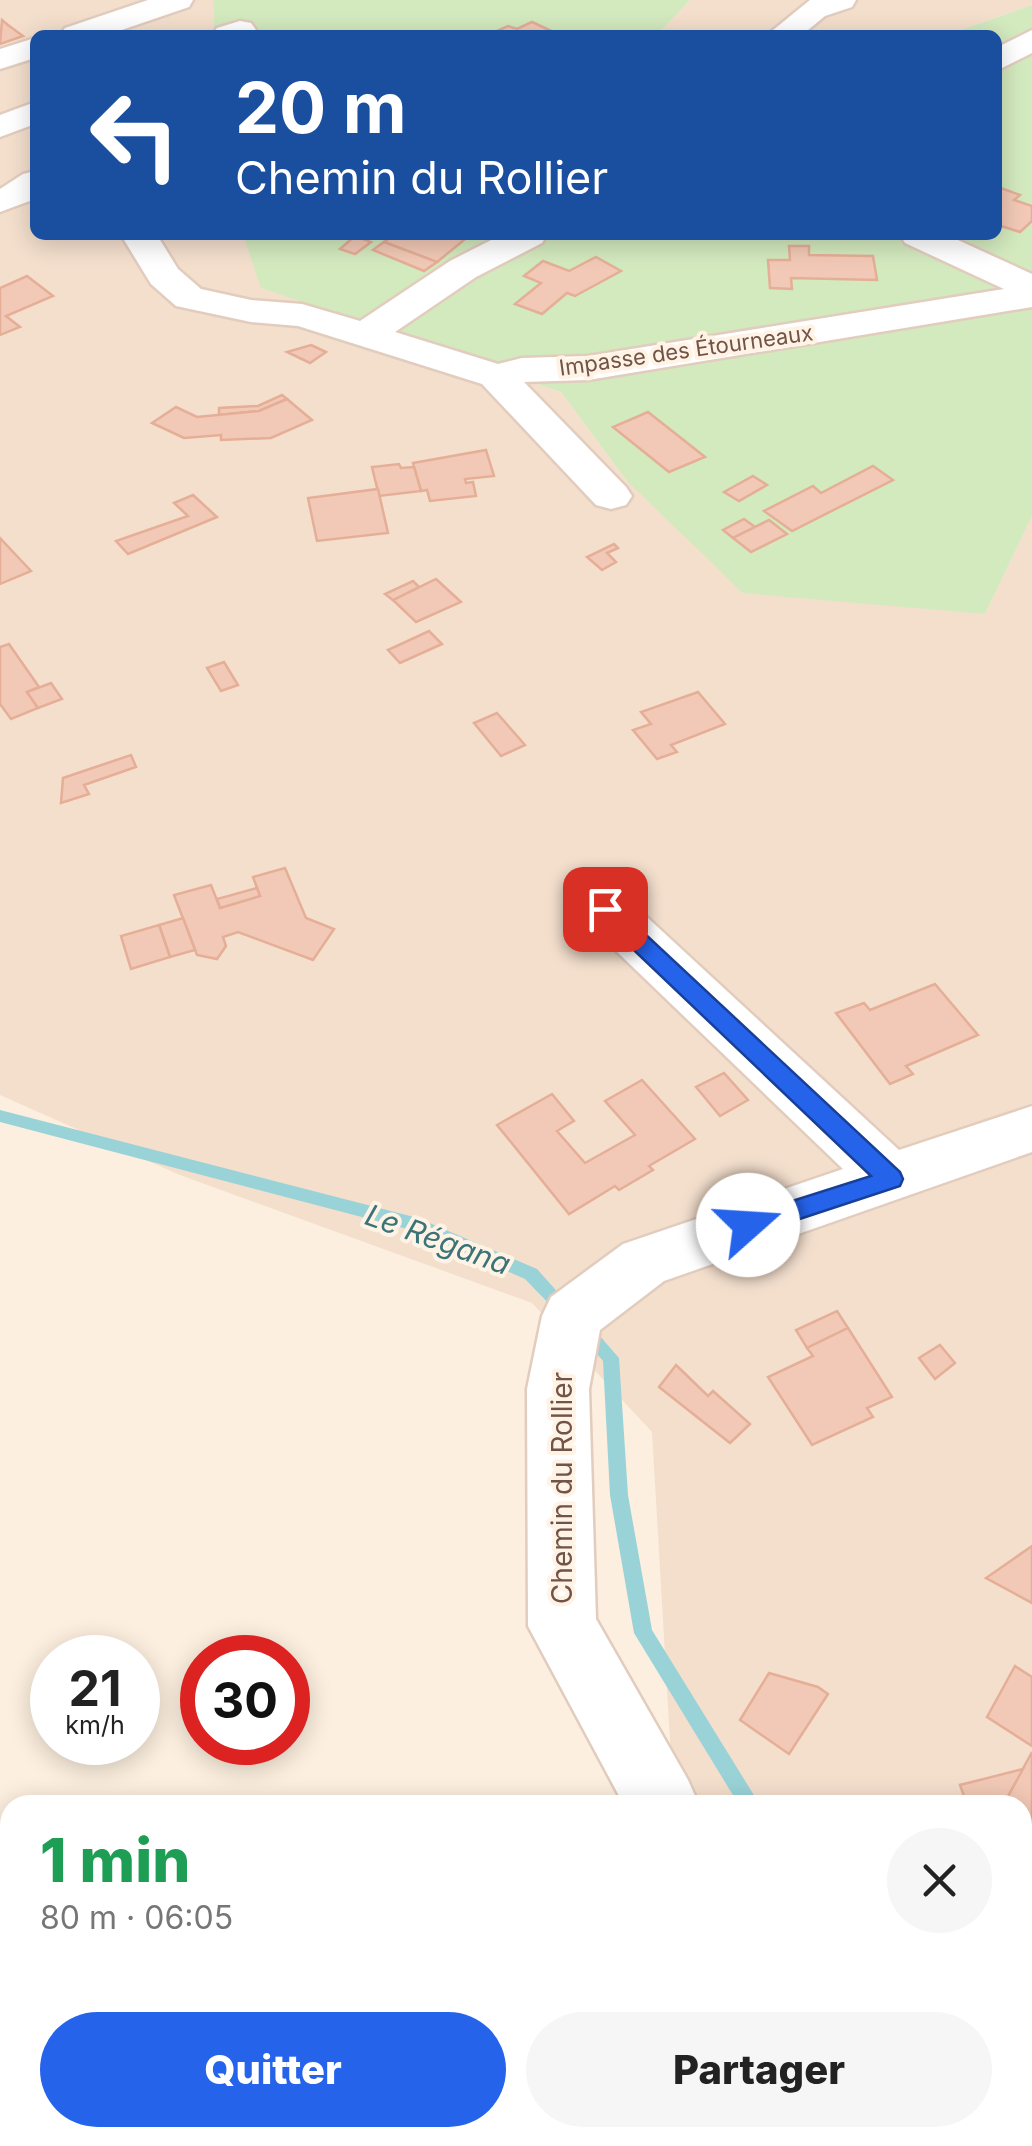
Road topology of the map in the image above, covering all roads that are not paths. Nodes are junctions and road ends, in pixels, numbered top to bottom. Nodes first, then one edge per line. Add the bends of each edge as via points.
1 (178, 0) edge
2 (841, 0) edge
3 (91, 30) edge
4 (789, 30) edge
5 (1032, 40) edge
6 (30, 50) edge
7 (1002, 58) edge
8 (0, 60) edge
9 (30, 114) edge
10 (0, 127) edge
11 (0, 166) edge
12 (30, 169) edge
13 (30, 185) edge
14 (0, 201) edge
15 (142, 240) edge
16 (519, 240) edge
17 (929, 240) edge
18 (1032, 288) edge
19 (1032, 296) edge
20 (367, 332) junction
21 (496, 376) junction
22 (611, 496) dead end
23 (605, 909) dead end
24 (1032, 1128) edge
25 (891, 1179) junction
26 (657, 1795) edge

1 - 3 street
2 - 4 street via 814,9
5 - 7 street
6 - 8 street
9 - 10 street
11 - 12 street
13 - 14 street
15 - 20 street, Impasse des Étourneaux via 164,276 189,298
16 - 20 street
17 - 18 street
19 - 21 street, Impasse des Étourneaux via 588,368
20 - 21 street, Impasse des Étourneaux
21 - 22 street
23 - 25 street
24 - 25 street, Chemin du Rollier
25 - 26 street, Chemin du Rollier via 644,1262 572,1316 558,1389 562,1626

